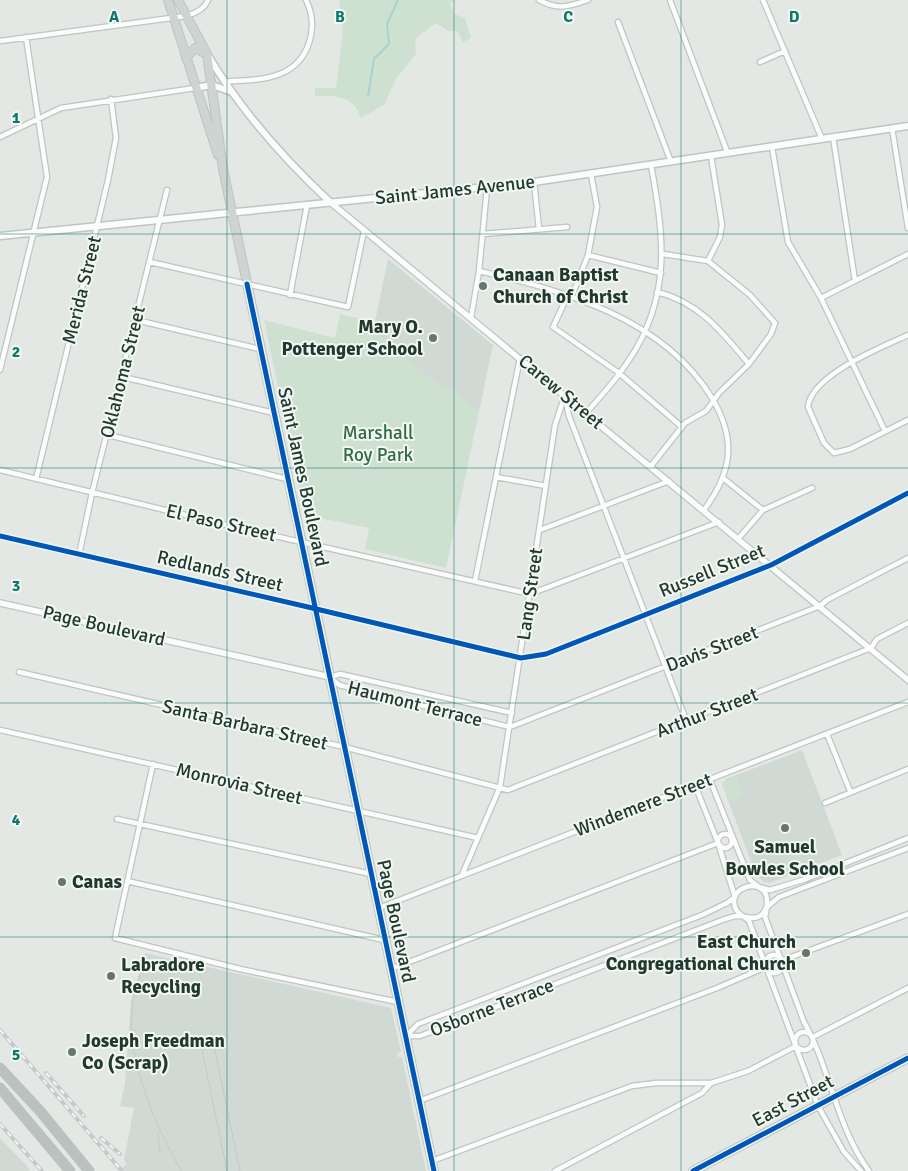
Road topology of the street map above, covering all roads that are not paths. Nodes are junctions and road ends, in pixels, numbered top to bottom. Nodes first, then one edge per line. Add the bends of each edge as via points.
1 (168, 0) edge
2 (178, 0) edge
3 (208, 0) edge
4 (306, 0) edge
5 (539, 0) edge
6 (588, 0) edge
7 (670, 0) edge
8 (763, 0) edge
9 (186, 16) junction
10 (172, 17) junction
11 (618, 22) dead end
12 (26, 38) junction
13 (0, 41) edge
14 (785, 51) junction
15 (207, 54) junction
16 (186, 58) junction
17 (760, 62) dead end
18 (224, 82) junction
19 (212, 85) junction
20 (195, 88) junction
21 (229, 91) junction
22 (112, 99) junction
23 (38, 118) junction
24 (908, 126) edge
25 (892, 128) junction
26 (0, 137) edge
27 (833, 138) junction
28 (822, 139) junction
29 (772, 147) junction
30 (728, 154) junction
31 (711, 156) junction
32 (671, 162) junction
33 (651, 165) junction
34 (223, 169) junction
35 (591, 174) junction
36 (534, 182) junction
37 (487, 188) junction
38 (167, 190) dead end
39 (330, 202) junction
40 (307, 205) junction
41 (232, 213) junction
42 (160, 219) junction
43 (97, 226) junction
44 (567, 227) dead end
45 (908, 228) edge
46 (539, 229) junction
47 (364, 231) junction
48 (34, 232) junction
49 (483, 234) junction
50 (0, 236) edge
51 (588, 254) junction
52 (662, 254) junction
53 (908, 254) edge
54 (708, 261) junction
55 (150, 262) junction
56 (479, 271) junction
57 (661, 273) junction
58 (855, 281) junction
59 (247, 284) junction
60 (657, 292) junction
61 (290, 295) junction
62 (570, 295) junction
63 (821, 298) junction
64 (472, 318) junction
65 (136, 320) junction
66 (645, 332) junction
67 (908, 334) edge
68 (260, 349) junction
69 (520, 358) junction
70 (852, 362) junction
71 (750, 364) junction
72 (0, 370) edge
73 (619, 373) junction
74 (123, 377) junction
75 (565, 395) junction
76 (714, 401) junction
77 (586, 412) junction
78 (274, 413) junction
79 (908, 420) edge
80 (682, 427) junction
81 (885, 431) junction
82 (108, 435) junction
83 (651, 466) junction
84 (0, 470) edge
85 (496, 477) junction
86 (723, 478) junction
87 (36, 479) junction
88 (287, 479) junction
89 (668, 481) junction
90 (546, 486) junction
91 (812, 488) dead end
92 (92, 493) junction
93 (908, 493) edge
94 (603, 506) junction
95 (704, 510) junction
96 (763, 510) junction
97 (718, 522) junction
98 (540, 530) junction
99 (0, 536) edge
100 (738, 538) junction
101 (302, 541) junction
102 (79, 555) junction
103 (908, 558) edge
104 (623, 559) junction
105 (770, 565) junction
106 (475, 581) junction
107 (530, 594) junction
108 (0, 603) edge
109 (820, 606) junction
110 (316, 608) junction
111 (646, 613) junction
112 (908, 623) edge
113 (871, 648) junction
114 (521, 658) junction
115 (666, 667) junction
116 (19, 672) dead end
117 (330, 677) junction
118 (908, 680) edge
119 (430, 695) junction
120 (908, 702) edge
121 (428, 706) junction
122 (512, 713) junction
123 (686, 720) junction
124 (510, 727) junction
125 (0, 730) edge
126 (827, 734) junction
127 (344, 748) junction
128 (153, 764) junction
129 (908, 769) edge
130 (710, 780) junction
131 (695, 785) junction
132 (500, 787) junction
133 (850, 791) junction
134 (825, 803) dead end
135 (358, 811) junction
136 (118, 819) dead end
137 (140, 823) junction
138 (478, 838) junction
139 (731, 838) junction
140 (908, 838) edge
141 (718, 843) junction
142 (908, 848) edge
143 (371, 874) junction
144 (462, 876) junction
145 (127, 881) junction
146 (759, 887) junction
147 (735, 897) junction
148 (767, 907) junction
149 (379, 908) junction
150 (908, 914) edge
151 (693, 918) junction
152 (745, 918) junction
153 (680, 923) junction
154 (698, 930) junction
155 (685, 935) junction
156 (646, 936) junction
157 (384, 940) junction
158 (631, 941) junction
159 (650, 948) junction
160 (636, 953) junction
161 (586, 959) junction
162 (783, 960) junction
163 (570, 965) junction
164 (766, 967) junction
165 (391, 969) junction
166 (589, 970) junction
167 (574, 976) junction
168 (523, 984) junction
169 (908, 988) edge
170 (509, 990) junction
171 (527, 995) junction
172 (512, 1001) junction
173 (398, 1002) junction
174 (451, 1012) junction
175 (454, 1023) junction
176 (406, 1036) junction
177 (812, 1037) junction
178 (796, 1046) junction
179 (908, 1058) edge
180 (0, 1068) edge
181 (711, 1084) junction
182 (0, 1088) edge
183 (834, 1096) junction
184 (419, 1101) junction
185 (818, 1106) junction
186 (432, 1161) junction
187 (70, 1171) edge
188 (88, 1171) edge
189 (434, 1171) edge
190 (556, 1171) edge
191 (693, 1171) edge
192 (861, 1171) edge
193 (868, 1171) edge

1 - 10 main road
2 - 9 main road, Carew Street
3 - 9 street via 196,13
4 - 18 street via 312,15 312,28 310,43 298,62 271,76
5 - 6 street via 552,7 565,8
7 - 30 street
8 - 14 street
9 - 10 street
9 - 15 main road, Carew Street
10 - 12 street
10 - 16 main road
11 - 32 street
12 - 13 street
12 - 23 street
14 - 17 street
14 - 28 street
15 - 16 main road via 196,48
15 - 18 main road, Carew Street
15 - 19 main road, Saint James Boulevard
16 - 20 main road
18 - 21 main road, Carew Street
19 - 20 main road
19 - 21 main road
19 - 34 main road, Saint James Boulevard
20 - 22 street
20 - 34 main road, Saint James Boulevard
21 - 39 main road, Carew Street via 269,141
22 - 23 street via 62,108
22 - 43 street, Merida Street via 116,138
23 - 26 street
23 - 48 street via 47,176
24 - 25 main road, Saint James Avenue
25 - 27 main road, Saint James Avenue
25 - 45 street
27 - 28 main road, Saint James Avenue
27 - 58 street
28 - 29 main road, Saint James Avenue
29 - 30 main road, Saint James Avenue
29 - 63 street via 788,242
30 - 31 main road, Saint James Avenue
31 - 32 main road, Saint James Avenue
31 - 54 street via 722,225
32 - 33 main road, Saint James Avenue
33 - 35 main road, Saint James Avenue
33 - 52 street
34 - 41 main road, Saint James Boulevard
35 - 36 main road, Saint James Avenue
35 - 51 street via 597,206
36 - 37 main road, Saint James Avenue
36 - 46 street
37 - 39 main road, Saint James Avenue
37 - 49 street
38 - 42 street, Oklahoma Street
39 - 40 main road, Saint James Avenue
39 - 47 street, Carew Street
40 - 41 main road, Saint James Avenue
40 - 61 street
41 - 42 main road, Saint James Avenue
41 - 59 main road, Saint James Boulevard
42 - 43 main road, Saint James Avenue
42 - 55 street, Oklahoma Street
43 - 48 main road, Saint James Avenue
43 - 87 street, Merida Street
44 - 46 street
46 - 49 street
47 - 61 street via 348,307
47 - 64 street, Carew Street
48 - 50 main road, Saint James Avenue
48 - 72 street
49 - 56 street
51 - 57 street
51 - 62 street
52 - 54 street
52 - 57 street
53 - 58 street
54 - 71 street via 758,302 775,323
55 - 59 street
55 - 65 street, Oklahoma Street
56 - 62 street
56 - 64 street
57 - 60 street
58 - 63 street
59 - 61 street
59 - 68 main road, Saint James Boulevard
60 - 66 street
60 - 71 street via 678,297 696,308
62 - 66 street
62 - 73 street via 553,327
63 - 70 street
64 - 69 street, Carew Street
65 - 68 street
65 - 74 street, Oklahoma Street
66 - 73 street
66 - 76 street via 687,365
67 - 70 street
68 - 78 main road, Saint James Boulevard
69 - 75 street, Carew Street
69 - 85 street
70 - 81 street
70 - 81 street via 828,377 809,400 810,412 824,443 830,450 840,452
71 - 76 street
73 - 77 street
73 - 80 street
74 - 78 street
74 - 82 street, Oklahoma Street
75 - 77 street, Carew Street
75 - 90 street, Lang Street via 555,425
75 - 94 street via 569,416
76 - 80 street via 706,411
76 - 86 street via 723,417 728,439 728,461
77 - 83 street, Carew Street
78 - 88 main road, Saint James Boulevard
79 - 81 street
80 - 83 street
82 - 88 street
82 - 92 street, Oklahoma Street
83 - 89 street, Carew Street
84 - 87 street, El Paso Street
85 - 90 street
85 - 106 street
86 - 95 street
86 - 96 street
87 - 92 street, El Paso Street
88 - 101 main road, Saint James Boulevard
89 - 94 street
89 - 95 street, Carew Street
90 - 98 street, Lang Street
91 - 96 street
92 - 101 street, El Paso Street
92 - 102 street, Oklahoma Street
93 - 105 street, Russell Street
94 - 98 street
94 - 104 street
95 - 97 street, Carew Street
96 - 100 street
97 - 100 street, Carew Street
97 - 104 street
98 - 107 street, Lang Street
99 - 102 street, Redlands Street
100 - 105 street, Carew Street
101 - 106 street, El Paso Street
101 - 110 main road, Saint James Boulevard
102 - 110 street, Redlands Street
103 - 109 street, Davis Street
104 - 107 street
104 - 111 street
105 - 109 street, Carew Street
105 - 111 street, Russell Street
106 - 107 street, El Paso Street
107 - 114 street, Lang Street
108 - 117 street, Page Boulevard
109 - 113 street, Carew Street
109 - 115 street, Davis Street
110 - 114 street, Redlands Street
110 - 117 main road, Saint James Boulevard
111 - 114 street, Russell Street via 546,654
111 - 115 street
112 - 113 street, Arthur Street via 877,639
113 - 118 street, Carew Street
113 - 123 street, Arthur Street
114 - 122 street, Lang Street
115 - 123 street
115 - 124 street, Davis Street
116 - 127 street, Santa Barbara Street
117 - 119 street, Haumont Terrace via 340,674
117 - 121 street, Haumont Terrace via 338,685
117 - 127 main road, Page Boulevard
119 - 121 street
119 - 122 street, Haumont Terrace
120 - 126 street, Windemere Street
121 - 124 street, Haumont Terrace
122 - 124 street, Lang Street
123 - 132 street, Arthur Street via 514,789
124 - 132 street, Lang Street
125 - 128 street, Monrovia Street
126 - 130 street, Windemere Street
126 - 133 street
127 - 132 street, Santa Barbara Street
127 - 135 main road, Page Boulevard
128 - 135 street, Monrovia Street
128 - 137 street
129 - 133 street
130 - 131 street, Windemere Street
130 - 139 street
131 - 141 street
131 - 144 street, Windemere Street
132 - 138 street, Lang Street
133 - 134 street
135 - 138 street, Monrovia Street
135 - 143 main road, Page Boulevard
136 - 137 street
137 - 143 street
137 - 145 street
138 - 144 street, Lang Street
139 - 141 street via 724,833 718,837
139 - 141 street via 727,848
139 - 146 street via 750,880
140 - 146 street via 770,890
141 - 147 street
141 - 165 street
142 - 148 street via 784,895
143 - 149 main road, Page Boulevard
144 - 149 street, Windemere Street
145 - 157 street
145 - 173 street via 115,933 117,940
146 - 147 street via 744,886
146 - 148 street via 766,894
147 - 151 street, Osborne Terrace
147 - 152 street via 736,909
148 - 152 street via 760,916
148 - 162 street via 766,925
149 - 157 main road, Page Boulevard
150 - 162 street
151 - 153 street, Osborne Terrace
151 - 154 street
152 - 154 street, Osborne Terrace via 738,916
152 - 164 street
153 - 155 street
153 - 156 street, Osborne Terrace
154 - 155 street, Osborne Terrace
155 - 159 street, Osborne Terrace
156 - 158 street, Osborne Terrace
156 - 159 street
157 - 165 main road, Page Boulevard
158 - 160 street
158 - 161 street, Osborne Terrace
159 - 160 street, Osborne Terrace
160 - 166 street, Osborne Terrace
161 - 163 street, Osborne Terrace
161 - 166 street
162 - 164 street via 773,955 767,958
162 - 164 street via 783,967 776,973
162 - 177 street
163 - 167 street
163 - 168 street, Osborne Terrace
164 - 178 street
164 - 184 street
165 - 173 main road, Page Boulevard
166 - 167 street, Osborne Terrace
167 - 171 street, Osborne Terrace
168 - 170 street, Osborne Terrace
168 - 171 street
169 - 177 street
170 - 172 street
170 - 174 street, Osborne Terrace
171 - 172 street, Osborne Terrace
172 - 175 street, Osborne Terrace
173 - 176 main road, Page Boulevard
174 - 175 street
174 - 176 street, Osborne Terrace via 418,1024
175 - 176 street, Osborne Terrace via 420,1036
176 - 184 main road, Page Boulevard
177 - 178 street via 813,1044 809,1049 802,1050
177 - 178 street via 809,1033 800,1033
177 - 183 street
178 - 181 street via 748,1071
178 - 185 street
179 - 183 main road, East Street
180 - 188 highway
181 - 186 street via 632,1086
181 - 190 street via 693,1098
182 - 187 highway
183 - 185 main road, East Street
183 - 193 street via 845,1131
184 - 186 main road, Page Boulevard
185 - 191 main road, East Street
185 - 192 street via 844,1152
186 - 189 main road, Page Boulevard

